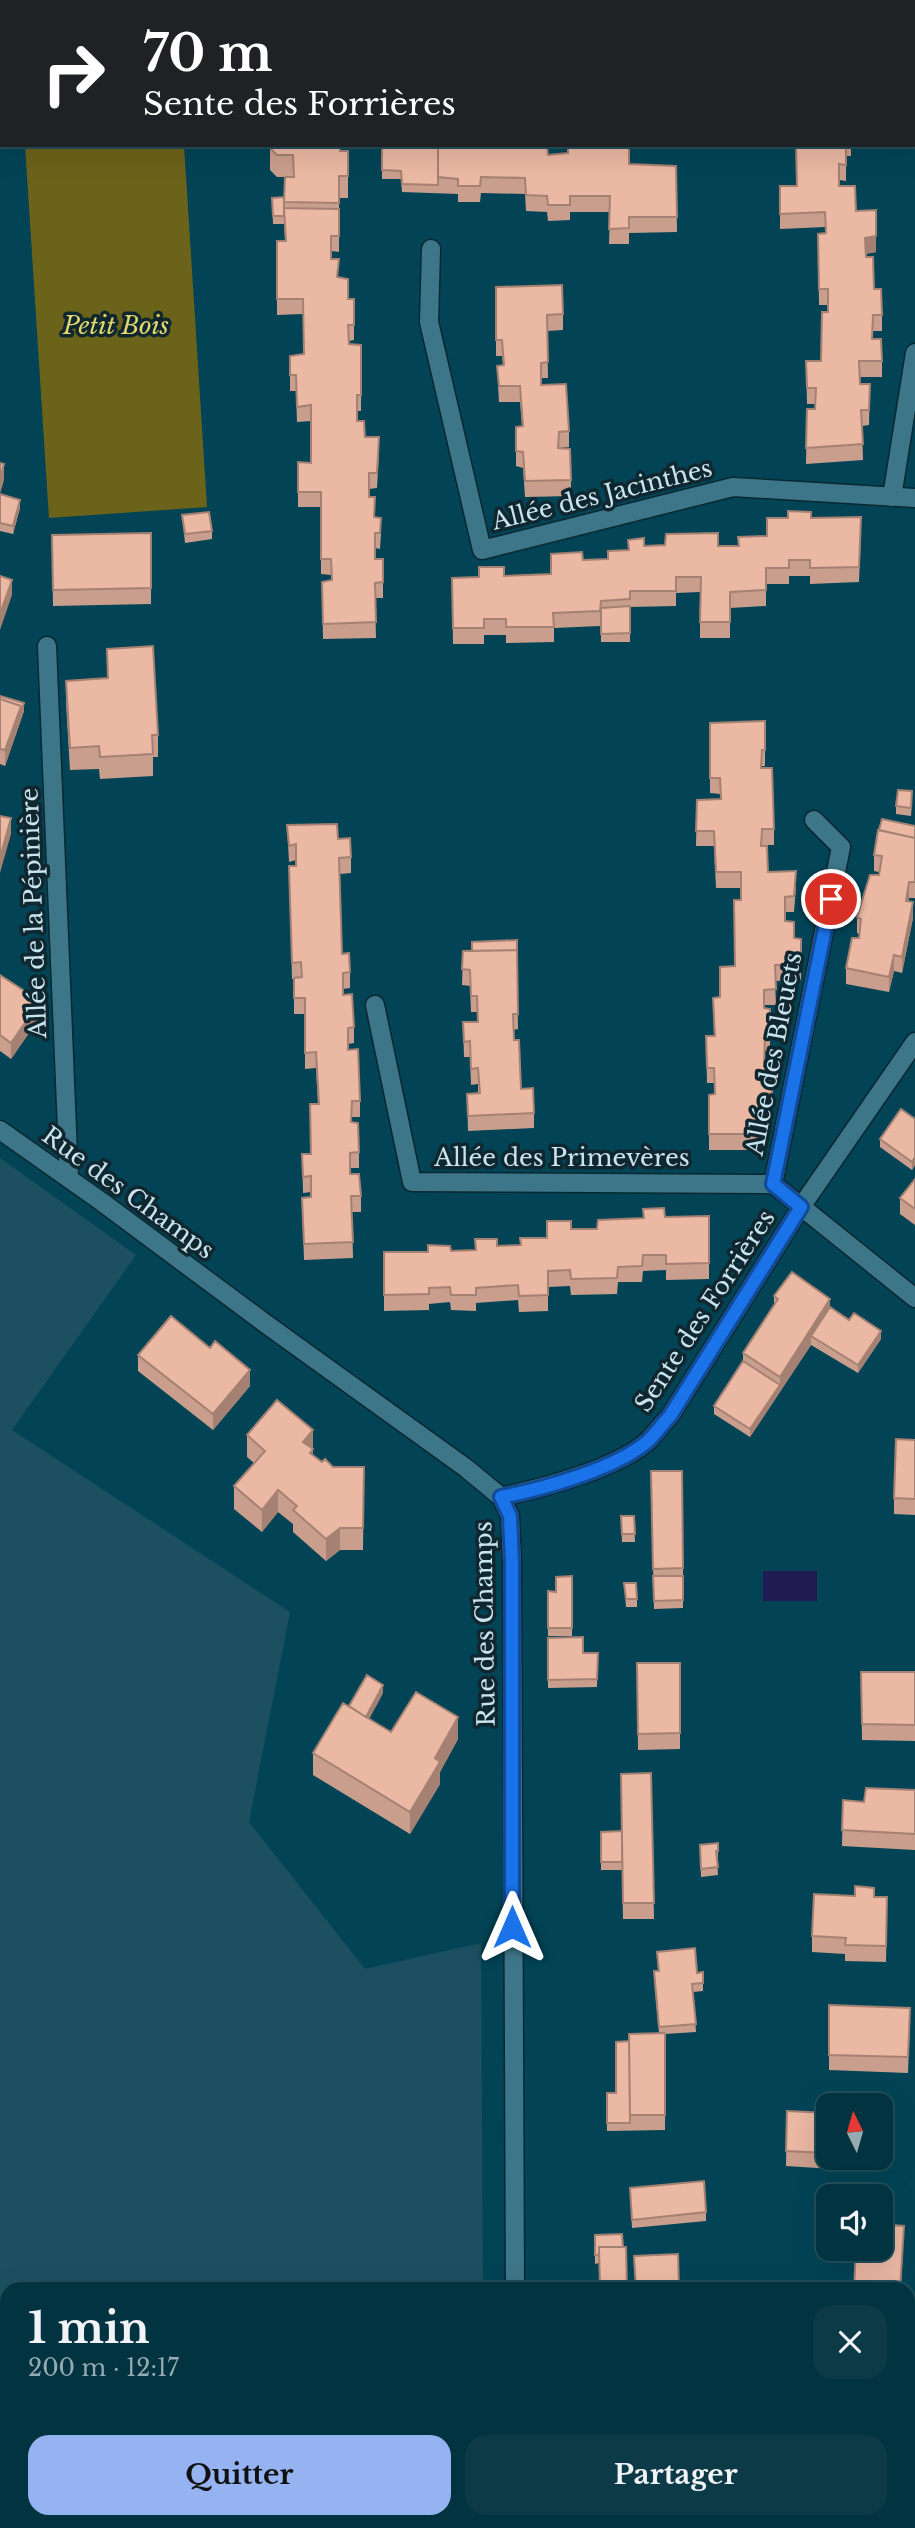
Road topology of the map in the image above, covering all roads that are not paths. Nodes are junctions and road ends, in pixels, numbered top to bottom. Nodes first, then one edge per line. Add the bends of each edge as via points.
1 (431, 249) dead end
2 (915, 353) edge
3 (892, 496) junction
4 (915, 498) edge
5 (47, 646) dead end
6 (814, 820) dead end
7 (375, 1005) dead end
8 (915, 1042) edge
9 (0, 1130) edge
10 (69, 1178) junction
11 (773, 1184) junction
12 (801, 1207) junction
13 (915, 1298) edge
14 (501, 1497) junction
15 (514, 2282) edge

1 - 3 street, Allée des Jacinthes via 429,322 482,550 733,486
2 - 3 street
3 - 4 street, Allée des Jacinthes
5 - 10 street, Allée de la Pépinière
6 - 11 street, Allée des Bleuets via 841,847
7 - 11 street, Allée des Primevères via 412,1182
8 - 12 street, Sente des Forrières
9 - 10 street, Rue des Champs
10 - 14 street, Rue des Champs
11 - 12 street
12 - 13 street
12 - 14 street, Sente des Forrières via 670,1416 647,1441 613,1463
14 - 15 street, Rue des Champs via 510,1516 512,1563

